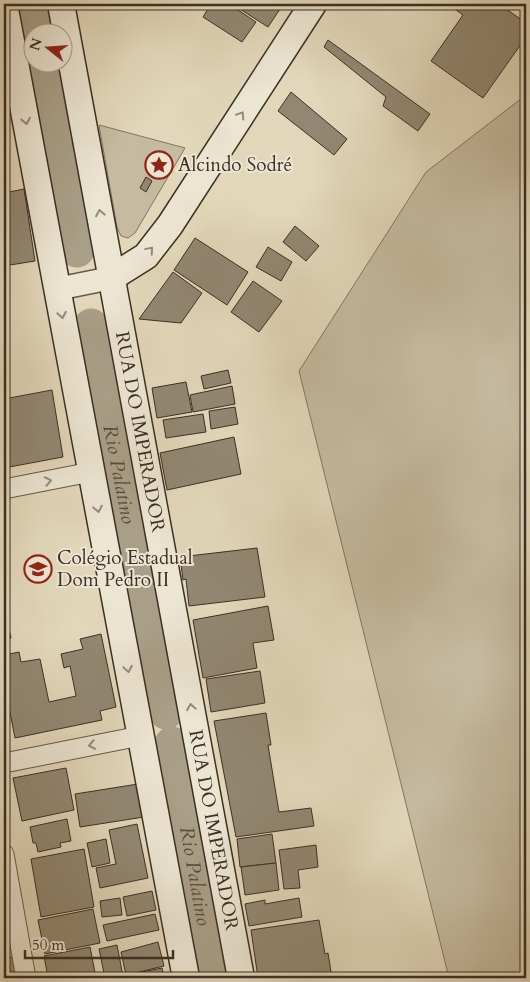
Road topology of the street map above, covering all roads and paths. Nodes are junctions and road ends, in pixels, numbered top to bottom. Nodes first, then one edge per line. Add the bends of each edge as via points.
1 (4, 4) edge
2 (61, 4) edge
3 (313, 4) edge
4 (11, 82) edge
5 (111, 278) junction
6 (57, 289) junction
7 (91, 472) junction
8 (4, 489) edge
9 (140, 736) junction
10 (4, 763) edge
11 (4, 854) edge
12 (26, 978) edge
13 (186, 978) edge
14 (241, 978) edge

1 - 4 main road
5 -> 2 main road, RUA DO IMPERADOR
5 -> 3 main road via 146,256 170,225
4 -> 6 main road
5 - 6 street
14 -> 5 main road, RUA DO IMPERADOR
6 -> 7 main road
8 -> 7 street
7 -> 9 main road
9 -> 10 street
9 - 13 main road
11 - 12 street

